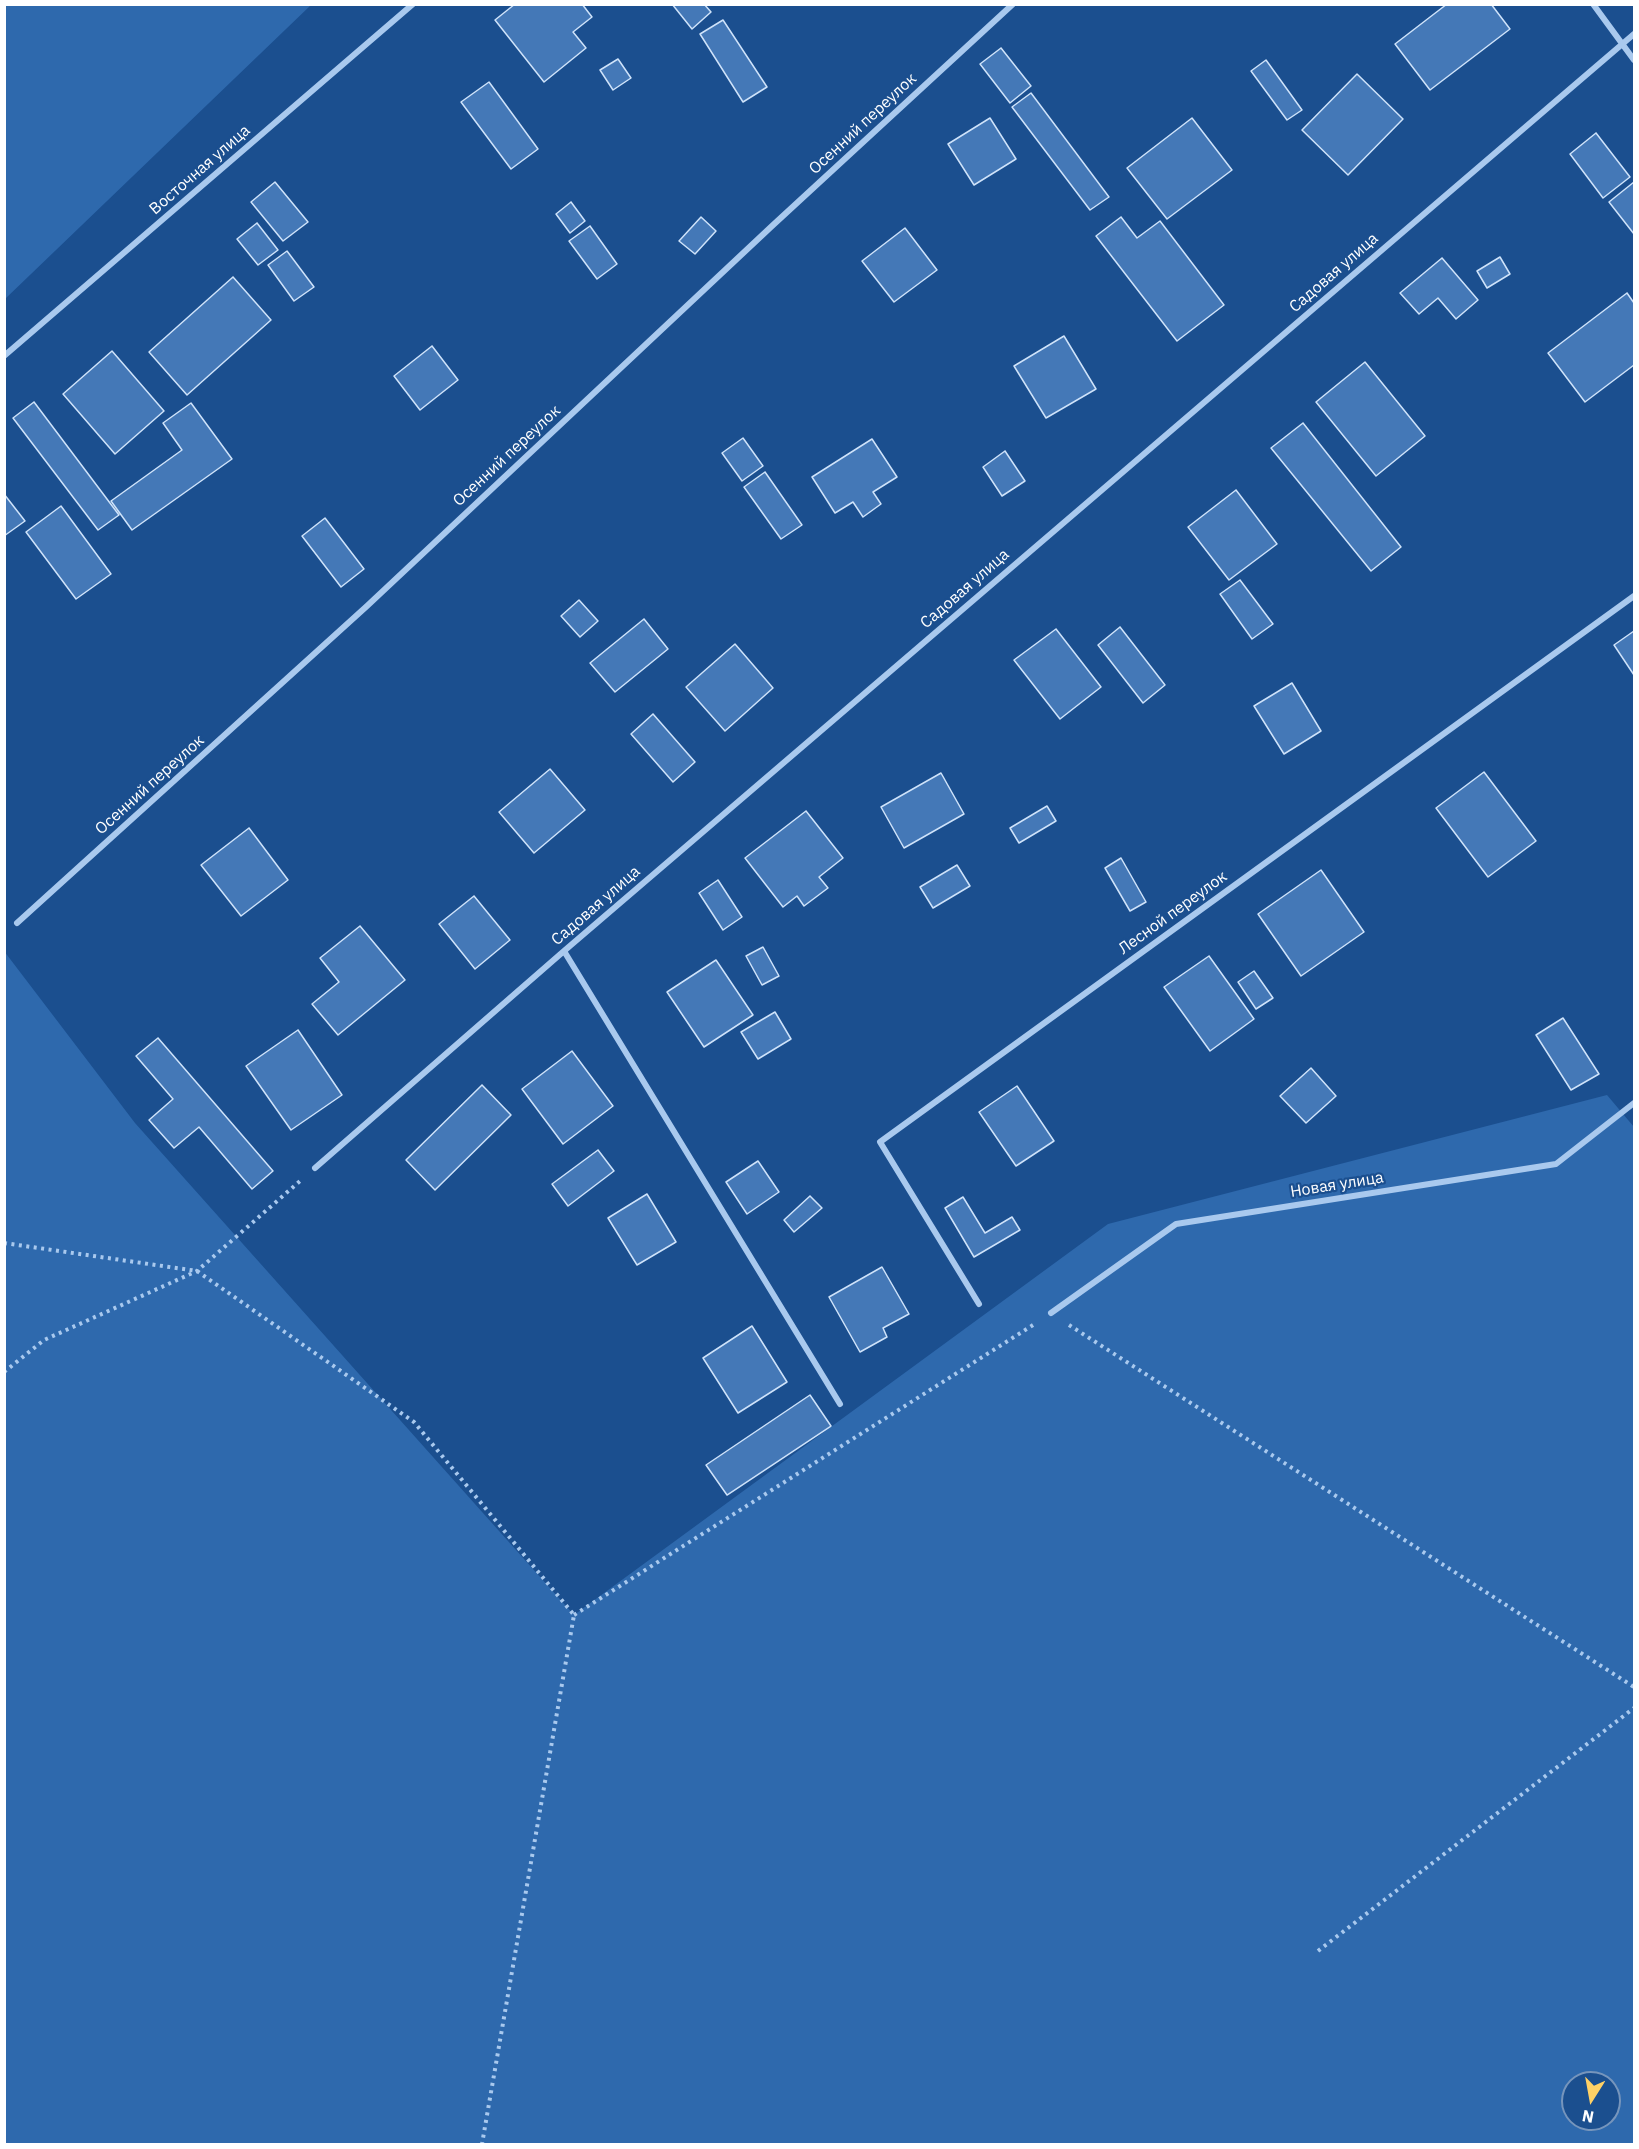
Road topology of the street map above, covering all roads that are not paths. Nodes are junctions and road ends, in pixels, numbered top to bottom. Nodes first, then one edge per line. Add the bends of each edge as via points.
1 (413, 4) edge
2 (1013, 4) edge
3 (1593, 4) edge
4 (1635, 34) edge
5 (1623, 43) junction
6 (1635, 60) edge
7 (4, 356) edge
8 (1635, 596) edge
9 (17, 923) dead end
10 (564, 951) junction
11 (1635, 1103) edge
12 (315, 1168) road end
13 (979, 1304) dead end
14 (1051, 1313) road end
15 (840, 1404) dead end

1 - 7 street, Восточная улица
2 - 9 street, Осенний переулок via 367,606
3 - 5 street
4 - 5 street, Садовая улица
5 - 6 street
5 - 10 street, Садовая улица
8 - 13 street, Лесной переулок via 880,1142
10 - 12 street, Садовая улица
10 - 15 street
11 - 14 street, Новая улица via 1556,1164 1176,1224

